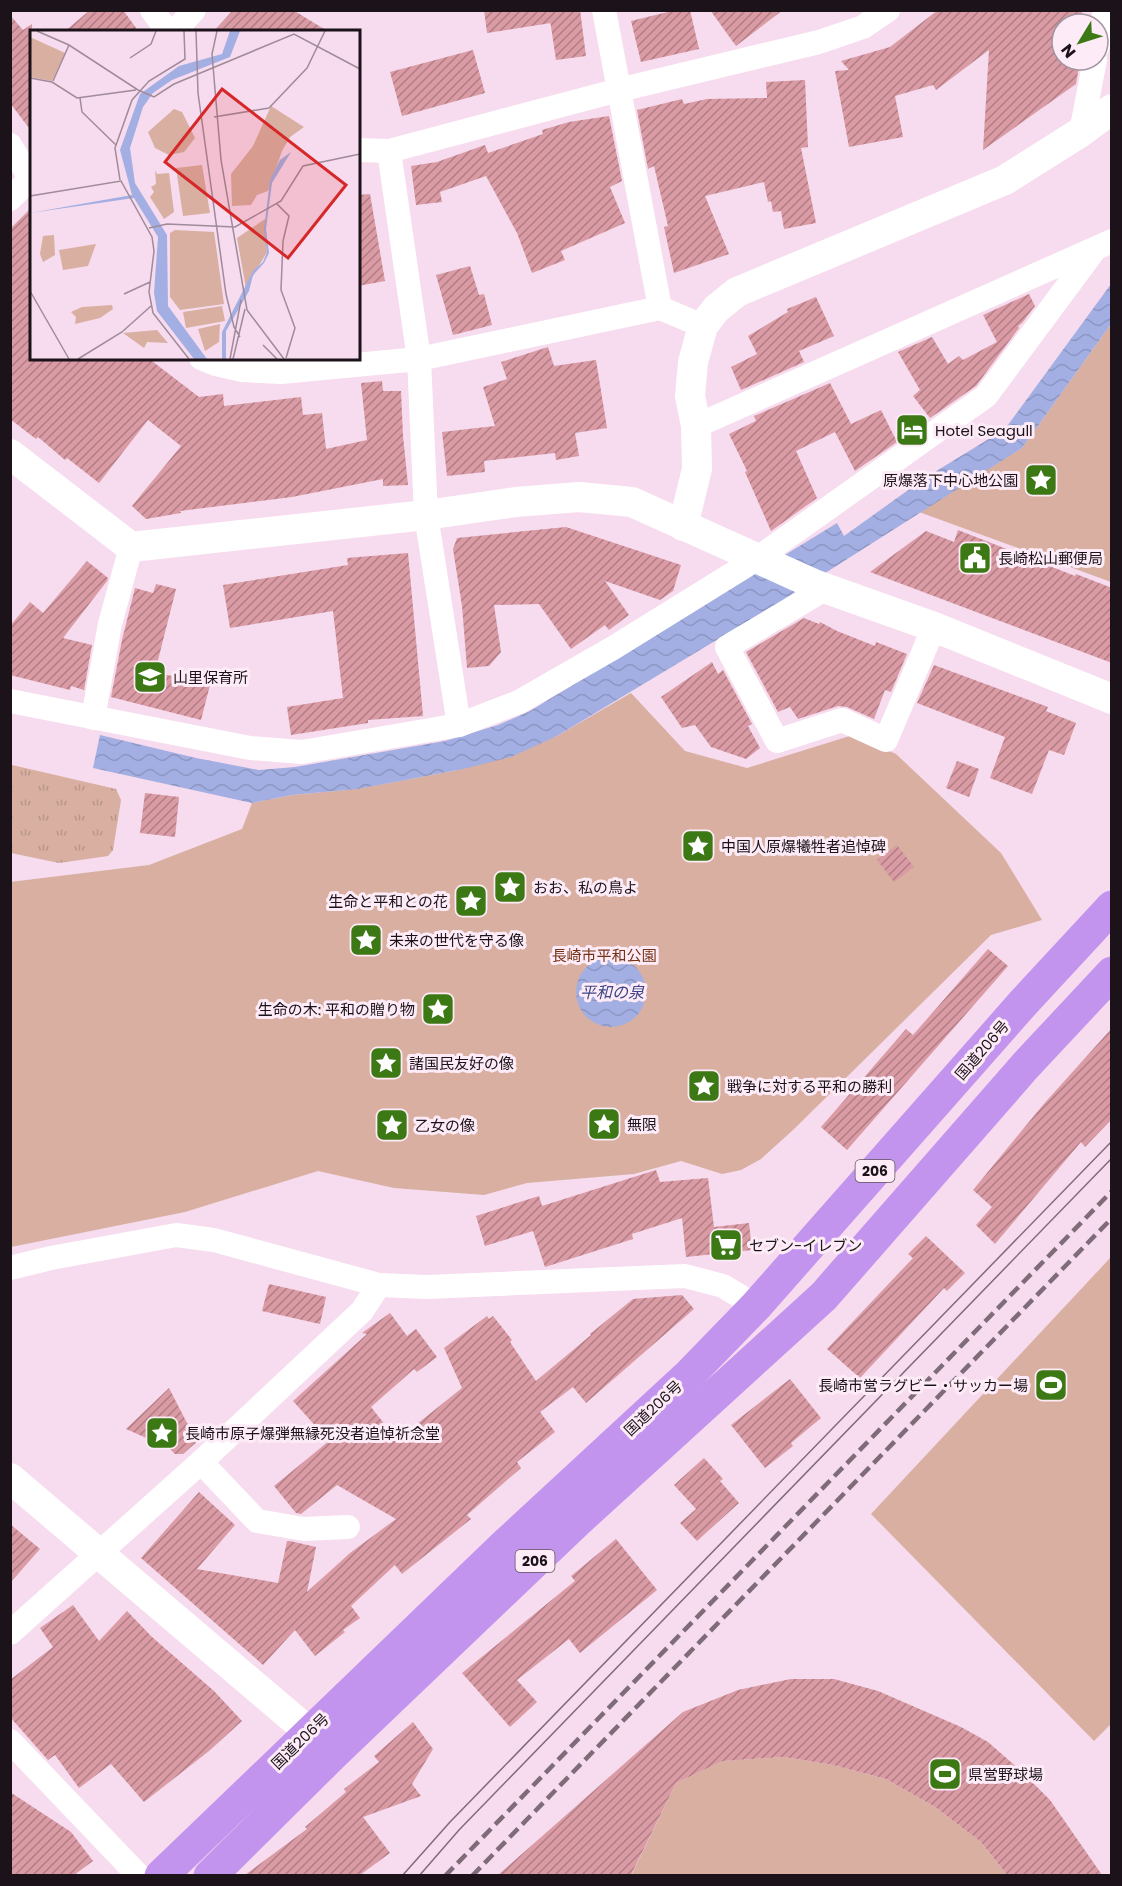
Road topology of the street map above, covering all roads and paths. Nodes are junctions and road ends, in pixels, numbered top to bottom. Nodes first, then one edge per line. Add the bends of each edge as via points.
1 (152, 10) edge
2 (194, 10) edge
3 (604, 10) edge
4 (886, 11) edge
5 (167, 30) edge
6 (176, 30) edge
7 (1093, 72) edge
8 (619, 90) junction
9 (1112, 109) edge
10 (1081, 132) junction
11 (10, 145) edge
12 (360, 150) edge
13 (389, 151) junction
14 (30, 177) edge
15 (30, 180) edge
16 (10, 199) edge
17 (1103, 245) edge
18 (660, 308) junction
19 (703, 326) junction
20 (419, 359) junction
21 (206, 360) edge
22 (696, 426) junction
23 (10, 454) edge
24 (426, 515) junction
25 (683, 526) junction
26 (131, 547) junction
27 (758, 561) junction
28 (820, 587) junction
29 (934, 627) junction
30 (1112, 699) edge
31 (10, 701) edge
32 (93, 718) junction
33 (459, 725) junction
34 (1112, 907) edge
35 (1112, 973) edge
36 (10, 1268) edge
37 (379, 1285) junction
38 (756, 1306) junction
39 (201, 1462) junction
40 (10, 1479) edge
41 (348, 1527) dead end
42 (101, 1553) junction
43 (10, 1633) edge
44 (10, 1741) edge
45 (322, 1742) junction
46 (139, 1875) edge
47 (161, 1875) edge
48 (210, 1875) edge

1 - 5 street
2 - 6 street
3 - 8 street
4 - 8 street via 863,27 819,42
7 - 10 street
8 - 13 street
8 - 18 street
9 - 10 street
10 - 19 street via 1005,180 737,292
11 - 14 street
12 - 13 street
13 - 20 street
15 - 16 street
17 - 22 street
17 - 27 street via 986,396
18 - 19 street
18 - 20 street
19 - 22 street via 693,362 690,396
20 - 21 street via 281,372 242,370
20 - 24 street
22 - 25 street via 697,469
23 - 26 street
24 - 25 street via 579,497 632,502
24 - 26 street
24 - 33 street
25 - 27 street
26 - 32 street via 110,624
27 - 28 street
27 - 33 street via 519,702
28 - 29 street
28 - 29 street via 727,646 777,741 842,720 886,740
29 - 30 street
31 - 32 street
32 - 33 street via 281,752 330,748
34 - 38 highway, 国道206号 / 206
35 - 45 highway, 国道206号 / 206 via 824,1296 576,1522
36 - 37 street via 176,1235 214,1240
37 - 38 street via 426,1287 685,1276 723,1286
37 - 39 street via 362,1311
38 - 45 highway, 国道206号 / 206 via 690,1374 504,1546
39 - 41 street via 257,1521 304,1529
39 - 42 street
40 - 42 street
42 - 43 street
42 - 45 street
44 - 46 street
45 - 47 highway, 国道206号 / 206
45 - 48 highway, 国道206号 / 206

